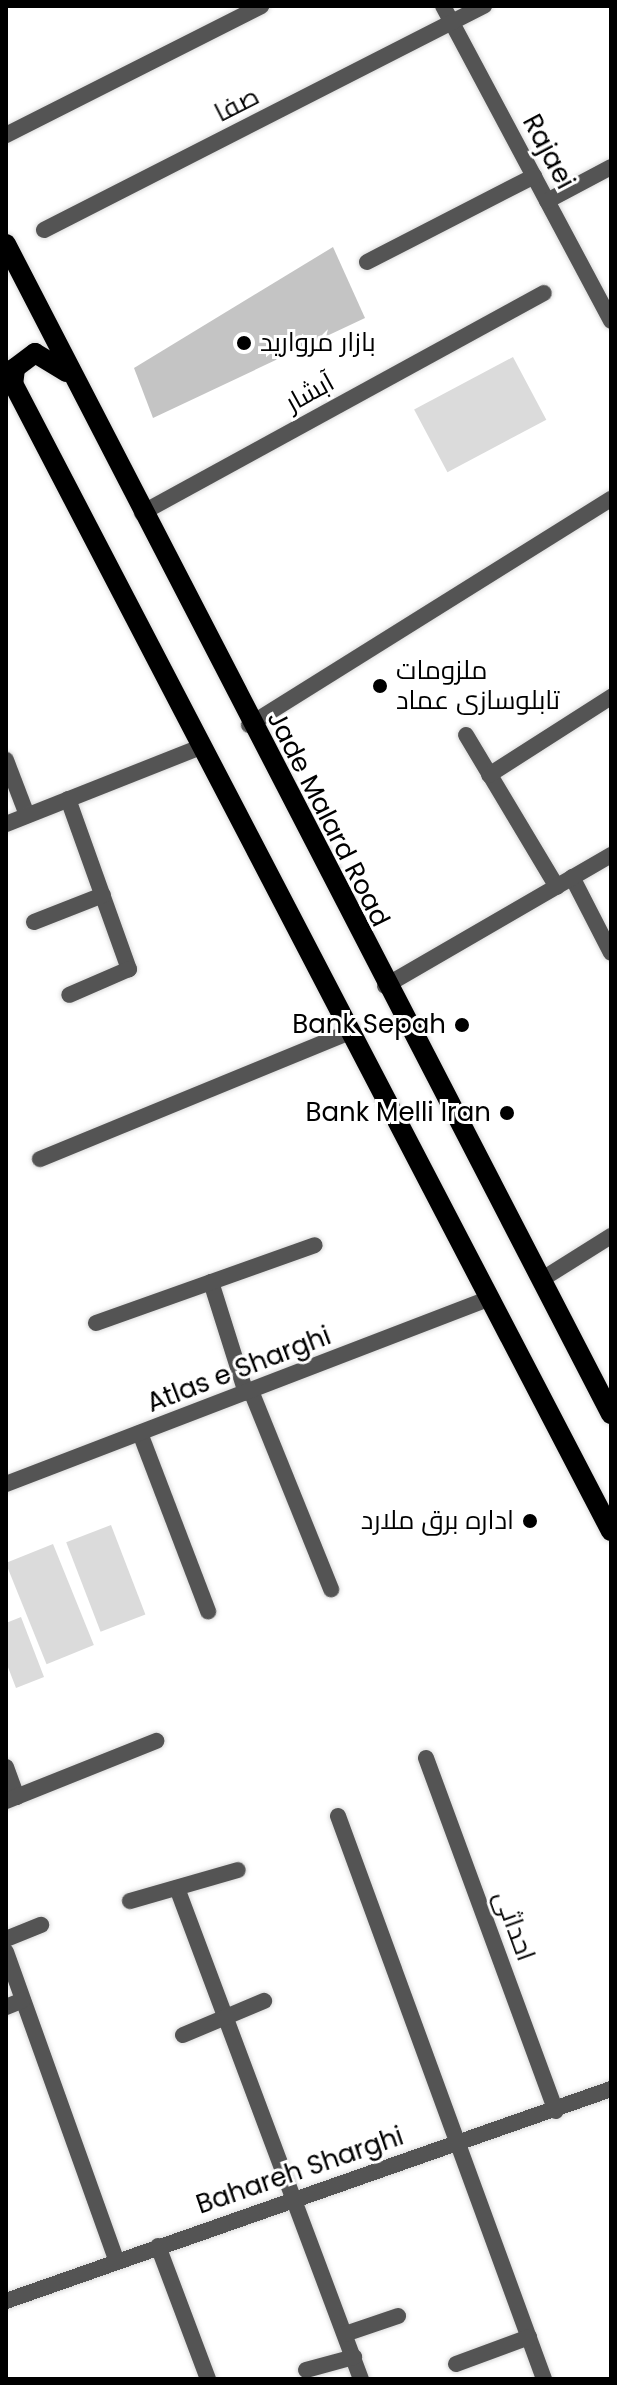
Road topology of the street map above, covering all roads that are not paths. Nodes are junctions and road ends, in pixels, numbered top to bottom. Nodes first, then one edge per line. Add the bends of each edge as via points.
1 (261, 6) edge
2 (443, 6) edge
3 (484, 6) edge
4 (452, 22) junction
5 (6, 135) edge
6 (611, 167) edge
7 (534, 176) junction
8 (547, 201) junction
9 (44, 230) dead end
10 (6, 252) edge
11 (367, 262) dead end
12 (544, 293) dead end
13 (611, 321) edge
14 (10, 377) edge
15 (73, 378) junction
16 (611, 499) edge
17 (142, 513) junction
18 (611, 697) edge
19 (249, 725) junction
20 (466, 735) dead end
21 (198, 748) junction
22 (6, 760) edge
23 (489, 775) junction
24 (68, 799) junction
25 (27, 815) junction
26 (6, 824) edge
27 (611, 855) edge
28 (572, 877) junction
29 (557, 887) junction
30 (103, 895) junction
31 (34, 922) dead end
32 (611, 953) edge
33 (385, 986) junction
34 (69, 995) dead end
35 (347, 1033) junction
36 (40, 1159) dead end
37 (611, 1236) edge
38 (315, 1245) dead end
39 (544, 1278) junction
40 (211, 1282) junction
41 (488, 1299) junction
42 (96, 1323) dead end
43 (249, 1392) junction
44 (611, 1414) edge
45 (140, 1433) junction
46 (6, 1484) edge
47 (611, 1531) edge
48 (331, 1589) dead end
49 (208, 1611) dead end
50 (156, 1741) dead end
51 (426, 1758) dead end
52 (6, 1767) edge
53 (12, 1799) edge
54 (338, 1816) dead end
55 (238, 1870) dead end
56 (177, 1888) junction
57 (130, 1901) dead end
58 (41, 1925) dead end
59 (6, 1939) edge
60 (6, 1952) edge
61 (23, 2000) junction
62 (264, 2001) dead end
63 (6, 2007) edge
64 (227, 2016) junction
65 (183, 2035) dead end
66 (611, 2089) edge
67 (556, 2111) junction
68 (459, 2141) junction
69 (295, 2198) junction
70 (158, 2246) junction
71 (116, 2260) junction
72 (6, 2301) edge
73 (398, 2316) dead end
74 (345, 2334) junction
75 (529, 2337) junction
76 (354, 2357) junction
77 (456, 2364) dead end
78 (306, 2370) dead end
79 (208, 2379) edge
80 (361, 2379) edge
81 (544, 2379) edge

1 - 5 street
2 - 4 street, Rajaei
3 - 4 street, صفا
4 - 7 street, Rajaei
4 - 9 street, صفا
6 - 8 street
7 - 8 street, Rajaei
7 - 11 street
8 - 13 street, Rajaei
10 - 15 main road, Jade Malard Road
12 - 17 street, آبشار
14 - 15 main road via 35,353
14 - 21 main road
15 - 17 main road, Jade Malard Road
16 - 19 street
17 - 19 main road, Jade Malard Road
18 - 23 street
19 - 33 main road, Jade Malard Road
20 - 23 street
21 - 24 street
21 - 35 main road
22 - 25 street
23 - 29 street
24 - 25 street
24 - 30 street
25 - 26 street
27 - 28 street
28 - 29 street
28 - 32 street
29 - 33 street
30 - 31 street
30 - 34 street via 129,969
33 - 39 main road, Jade Malard Road
35 - 36 street
35 - 41 main road
37 - 39 street
38 - 40 street
39 - 44 main road, Jade Malard Road
40 - 42 street
40 - 43 street
41 - 43 street, Atlas e Sharghi
41 - 47 main road
43 - 45 street, Atlas e Sharghi
43 - 48 street
45 - 46 street, Atlas e Sharghi
45 - 49 street
50 - 53 street
51 - 67 street, احداثی
52 - 53 street
54 - 68 street
55 - 56 street
56 - 57 street
56 - 64 street
58 - 59 street
60 - 61 street
61 - 63 street
61 - 71 street
62 - 64 street
64 - 65 street
64 - 69 street
66 - 67 street, Bahareh Sharghi
67 - 68 street, Bahareh Sharghi
68 - 69 street, Bahareh Sharghi
68 - 75 street
69 - 70 street, Bahareh Sharghi
69 - 74 street
70 - 71 street, Bahareh Sharghi
70 - 79 street
71 - 72 street, Bahareh Sharghi
73 - 74 street
74 - 76 street
75 - 77 street
75 - 81 street
76 - 78 street
76 - 80 street

